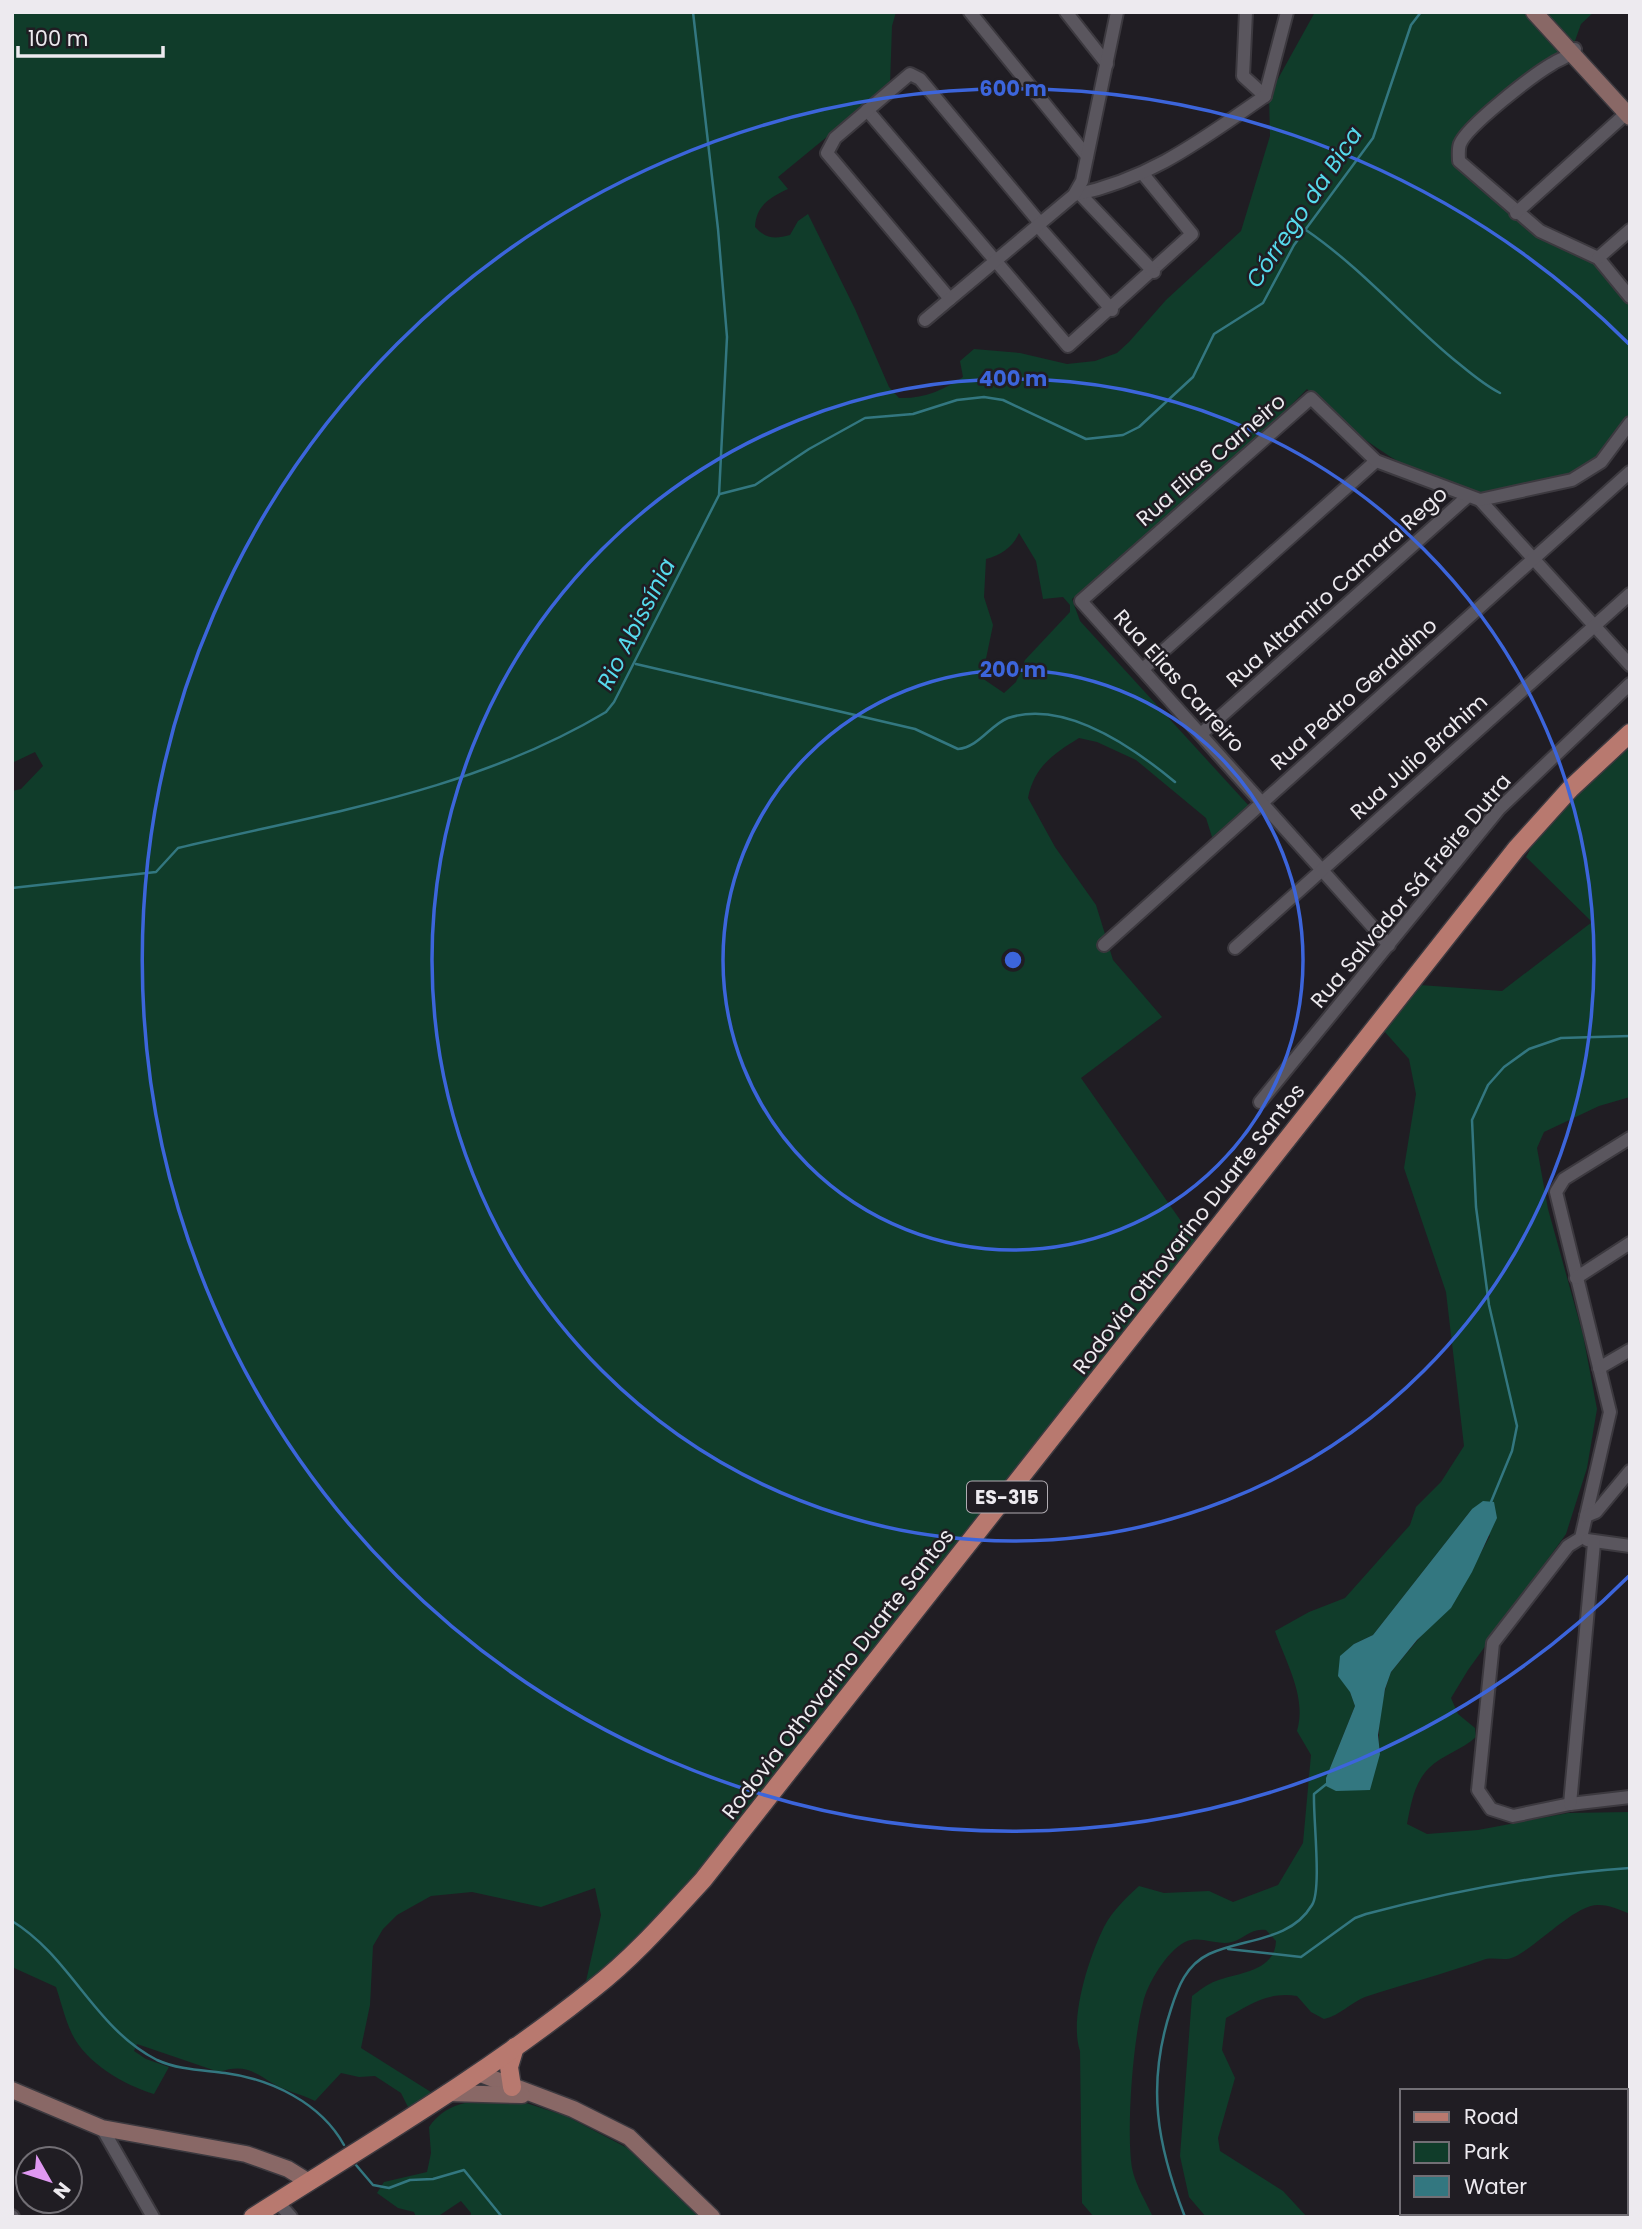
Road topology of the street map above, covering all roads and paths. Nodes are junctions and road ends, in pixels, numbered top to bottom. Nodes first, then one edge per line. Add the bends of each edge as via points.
1 (970, 12) edge
2 (1066, 12) edge
3 (1117, 12) edge
4 (1247, 12) edge
5 (1287, 12) edge
6 (1534, 12) edge
7 (1543, 12) edge
8 (1573, 52) junction
9 (1107, 64) junction
10 (1265, 96) junction
11 (867, 110) junction
12 (1629, 111) edge
13 (1087, 156) junction
14 (1143, 174) junction
15 (1077, 195) junction
16 (1516, 213) junction
17 (1039, 224) junction
18 (1630, 230) edge
19 (1598, 258) junction
20 (994, 261) junction
21 (1154, 272) junction
22 (1630, 297) edge
23 (950, 299) junction
24 (1112, 310) junction
25 (925, 320) dead end
26 (1630, 423) edge
27 (1376, 461) junction
28 (1630, 472) edge
29 (1473, 498) junction
30 (1533, 558) junction
31 (1630, 594) edge
32 (1080, 601) joint
33 (1594, 626) junction
34 (1630, 665) edge
35 (1143, 669) junction
36 (1630, 684) edge
37 (1630, 733) edge
38 (1201, 734) junction
39 (1262, 802) junction
40 (1322, 869) junction
41 (1104, 945) dead end
42 (1389, 945) junction
43 (1235, 948) dead end
44 (1260, 1102) dead end
45 (1630, 1138) edge
46 (1630, 1243) edge
47 (1577, 1278) junction
48 (1630, 1350) edge
49 (1599, 1368) junction
50 (1630, 1471) edge
51 (1596, 1472) junction
52 (1619, 1482) junction
53 (1586, 1516) junction
54 (1581, 1538) junction
55 (1594, 1543) junction
56 (1630, 1546) edge
57 (1630, 1797) edge
58 (1570, 1804) junction
59 (515, 2047) junction
60 (478, 2073) junction
61 (512, 2087) junction
62 (12, 2090) edge
63 (447, 2093) junction
64 (531, 2096) junction
65 (102, 2128) junction
66 (309, 2182) junction
67 (277, 2201) junction
68 (153, 2217) edge
69 (253, 2217) edge
70 (291, 2217) edge
71 (712, 2217) edge

1 - 13 street
2 - 9 street
3 - 9 street
4 - 10 street via 1243,76
5 - 10 street
6 - 8 street
7 - 8 street
8 - 12 street
8 - 16 street via 1524,83 1460,144 1459,161
9 - 13 street
10 - 14 street
11 - 17 street via 910,74 916,75
11 - 20 street
11 - 23 street via 835,138 827,153
12 - 16 street
13 - 15 street
14 - 15 street
14 - 21 street via 1192,234
15 - 17 street
15 - 21 street
16 - 19 street via 1540,231
17 - 20 street
17 - 24 street
18 - 19 street
19 - 22 street
20 - 23 street
20 - 24 street via 1068,346
21 - 24 street
23 - 25 street
26 - 29 street via 1601,462 1572,480
27 - 29 street, Rua Elias Carneiro
27 - 32 street, Rua Elias Carneiro via 1311,398
27 - 35 street
28 - 30 street, Rua Pedro Geraldino
29 - 30 street
29 - 38 street, Rua Altamiro Camara Rego
30 - 33 street
30 - 39 street, Rua Pedro Geraldino
31 - 33 street, Rua Julio Brahim
32 - 35 street, Rua Elias Carreiro
33 - 34 street
33 - 40 street, Rua Julio Brahim
35 - 38 street, Rua Elias Carreiro
36 - 42 street, Rua Salvador Sá Freire Dutra via 1499,809
37 - 59 main road, Rodovia Othovarino Duarte Santos / ES-315 via 1570,789 1516,849 703,1880 595,1988
38 - 39 street, Rua Elias Carreiro
39 - 40 street, Rua Elias Carreiro
39 - 41 street, Rua Pedro Geraldino
40 - 42 street, Rua Elias Carreiro
40 - 43 street, Rua Julio Brahim
42 - 44 street, Rua Salvador Sá Freire Dutra
45 - 47 street via 1564,1179 1558,1188 1556,1197
46 - 47 street
47 - 49 street
48 - 49 street
49 - 51 street via 1610,1412
50 - 52 street
51 - 52 street
51 - 53 street
52 - 53 street via 1596,1512
53 - 54 street
54 - 55 street
54 - 58 street via 1568,1546 1493,1643 1478,1790 1491,1809 1507,1815
55 - 56 street
55 - 58 street
57 - 58 street
59 - 60 main road, Rodovia Othovarino Duarte Santos / ES-315
59 - 61 main road via 509,2067
60 - 61 street
60 - 63 main road, Rodovia Othovarino Duarte Santos / ES-315
61 - 64 street
62 - 65 street
63 - 64 street
63 - 66 main road, Rodovia Othovarino Duarte Santos / ES-315
64 - 71 street via 573,2109 629,2137
65 - 66 street via 246,2154
65 - 68 street
66 - 67 main road, Rodovia Othovarino Duarte Santos
67 - 69 main road, Rodovia Othovarino Duarte Santos
67 - 70 street

